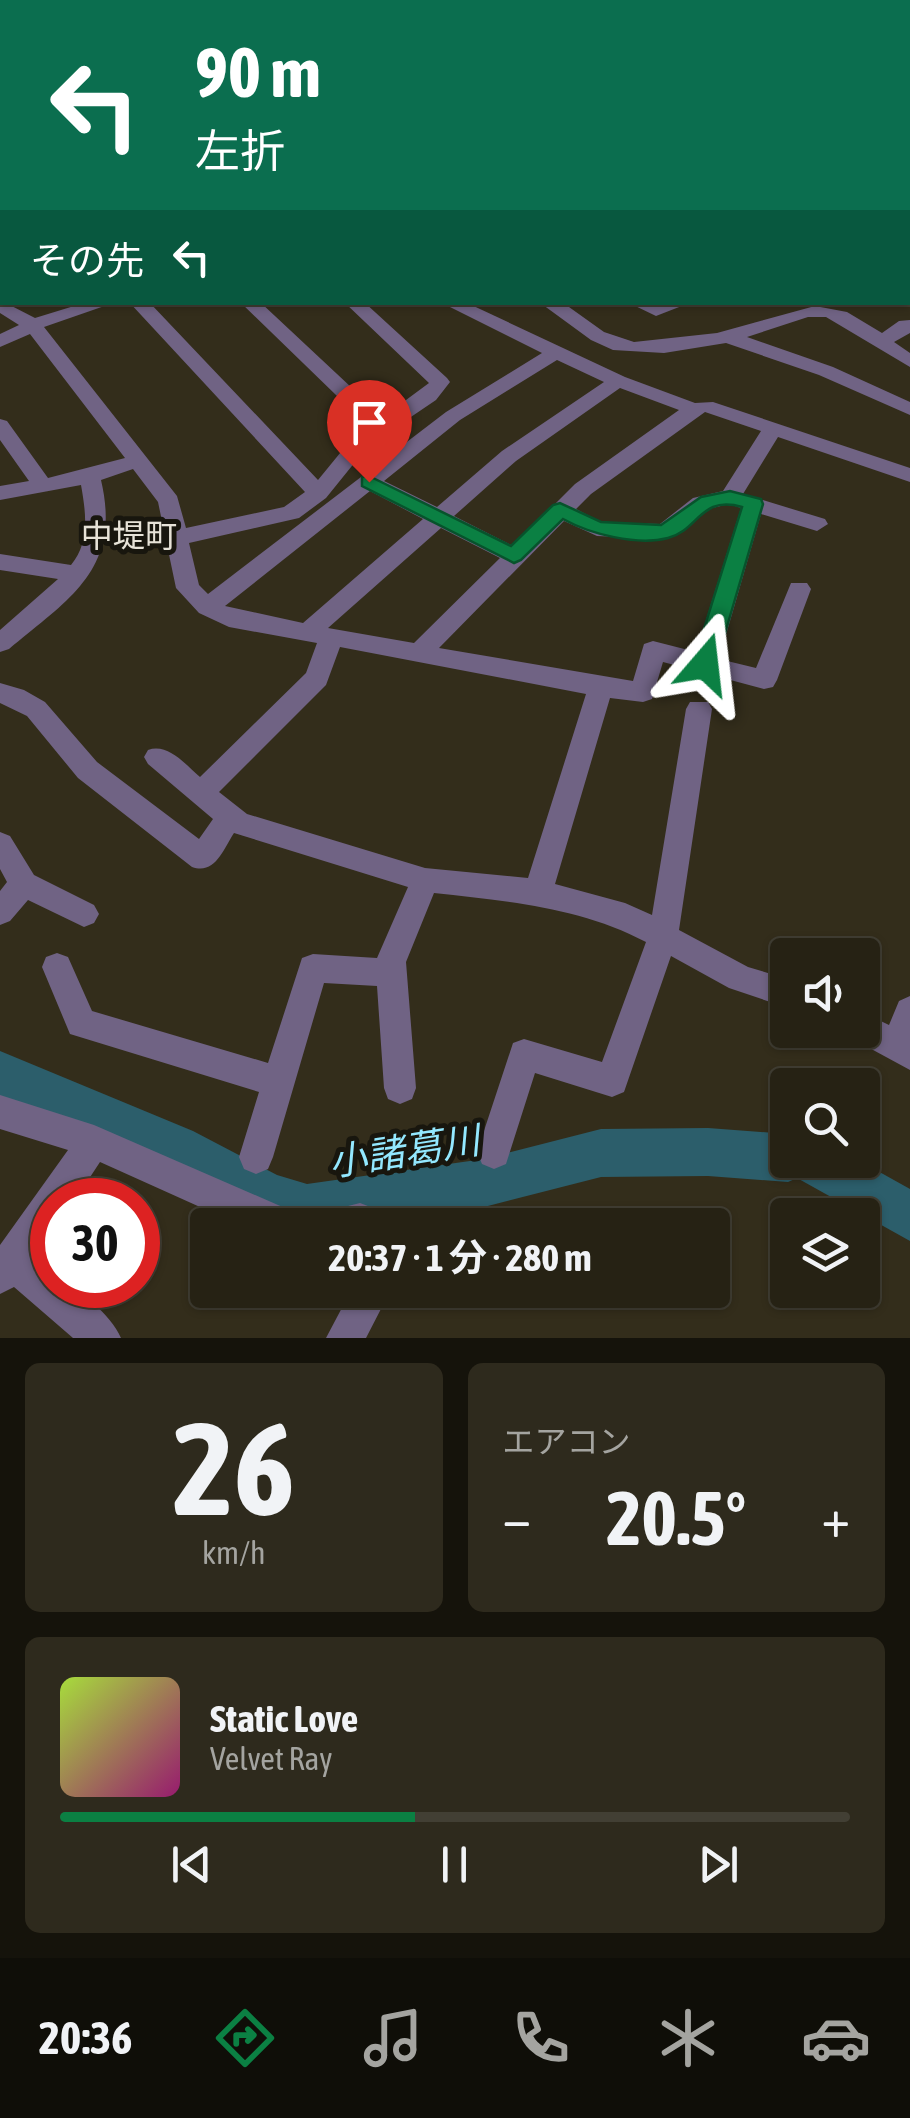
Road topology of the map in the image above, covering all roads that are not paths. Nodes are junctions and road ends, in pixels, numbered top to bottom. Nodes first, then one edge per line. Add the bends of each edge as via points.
1 (97, 305) edge
2 (141, 305) edge
3 (252, 305) edge
4 (356, 305) edge
5 (456, 305) edge
6 (554, 305) edge
7 (643, 305) edge
8 (674, 305) edge
9 (0, 306) edge
10 (822, 307) edge
11 (32, 324) junction
12 (910, 327) edge
13 (731, 338) junction
14 (0, 341) edge
15 (879, 344) junction
16 (558, 352) junction
17 (910, 361) edge
18 (618, 382) junction
19 (694, 408) junction
20 (910, 409) edge
21 (0, 425) edge
22 (774, 427) junction
23 (382, 428) junction
24 (137, 462) junction
25 (910, 475) edge
26 (90, 478) junction
27 (369, 482) junction
28 (43, 486) junction
29 (318, 493) junction
30 (0, 494) edge
31 (742, 500) junction
32 (560, 510) junction
33 (440, 517) junction
34 (817, 524) dead end
35 (176, 538) junction
36 (514, 556) junction
37 (0, 562) edge
38 (76, 574) junction
39 (800, 589) dead end
40 (208, 607) junction
41 (320, 634) junction
42 (0, 643) edge
43 (417, 654) junction
44 (705, 664) junction
45 (601, 687) junction
46 (0, 693) edge
47 (699, 709) dead end
48 (158, 757) dead end
49 (202, 792) junction
50 (230, 816) junction
51 (0, 844) edge
52 (425, 880) junction
53 (24, 884) junction
54 (538, 892) junction
55 (0, 912) edge
56 (84, 914) dead end
57 (663, 937) junction
58 (57, 968) dead end
59 (392, 973) junction
60 (770, 988) edge
61 (910, 1011) edge
62 (880, 1037) edge
63 (904, 1050) edge
64 (278, 1082) junction
65 (400, 1088) dead end
66 (0, 1112) edge
67 (94, 1142) junction
68 (494, 1152) dead end
69 (256, 1157) dead end
70 (69, 1178) edge
71 (243, 1208) edge
72 (30, 1234) edge
73 (6, 1268) edge
74 (362, 1308) edge
75 (102, 1338) edge
76 (345, 1338) edge

1 - 11 street
2 - 29 street
3 - 23 street
4 - 23 street via 440,382
5 - 16 street
6 - 13 street via 594,338 636,349
7 - 8 street via 656,311
9 - 11 street
10 - 13 street
10 - 15 street
11 - 14 street
11 - 24 street
12 - 15 street
13 - 20 street
15 - 17 street
16 - 18 street
16 - 27 street via 453,416
18 - 19 street
18 - 33 street via 509,456
19 - 22 street
19 - 32 street
21 - 28 street
22 - 25 street
22 - 31 street
23 - 29 street via 361,441
24 - 26 street
24 - 35 street via 169,501
26 - 28 street
26 - 38 street via 100,523
27 - 33 street
27 - 40 street
28 - 30 street
29 - 35 street via 291,513
31 - 32 street via 701,503 666,532 597,529
31 - 34 street
31 - 44 street
32 - 36 street
33 - 36 street
33 - 41 street
35 - 40 street via 188,588
36 - 43 street
37 - 38 street
38 - 42 street
39 - 44 street via 764,680
40 - 41 street via 229,618
41 - 43 street
41 - 49 street via 317,678
43 - 45 street
44 - 45 street via 653,650 643,692
45 - 54 street
46 - 50 street via 22,697 50,720 72,754 202,858
47 - 57 street
48 - 49 street
49 - 50 street
50 - 52 street
51 - 53 street
52 - 54 street
52 - 59 street
53 - 55 street
53 - 56 street
54 - 57 street via 624,916
57 - 60 street
57 - 68 street via 612,1081 524,1054
58 - 64 street via 82,1023
59 - 64 street via 312,968
59 - 65 street
61 - 63 street
62 - 63 street
64 - 69 street
66 - 67 street
67 - 70 street
67 - 71 street
72 - 73 street
73 - 75 street
74 - 76 street

